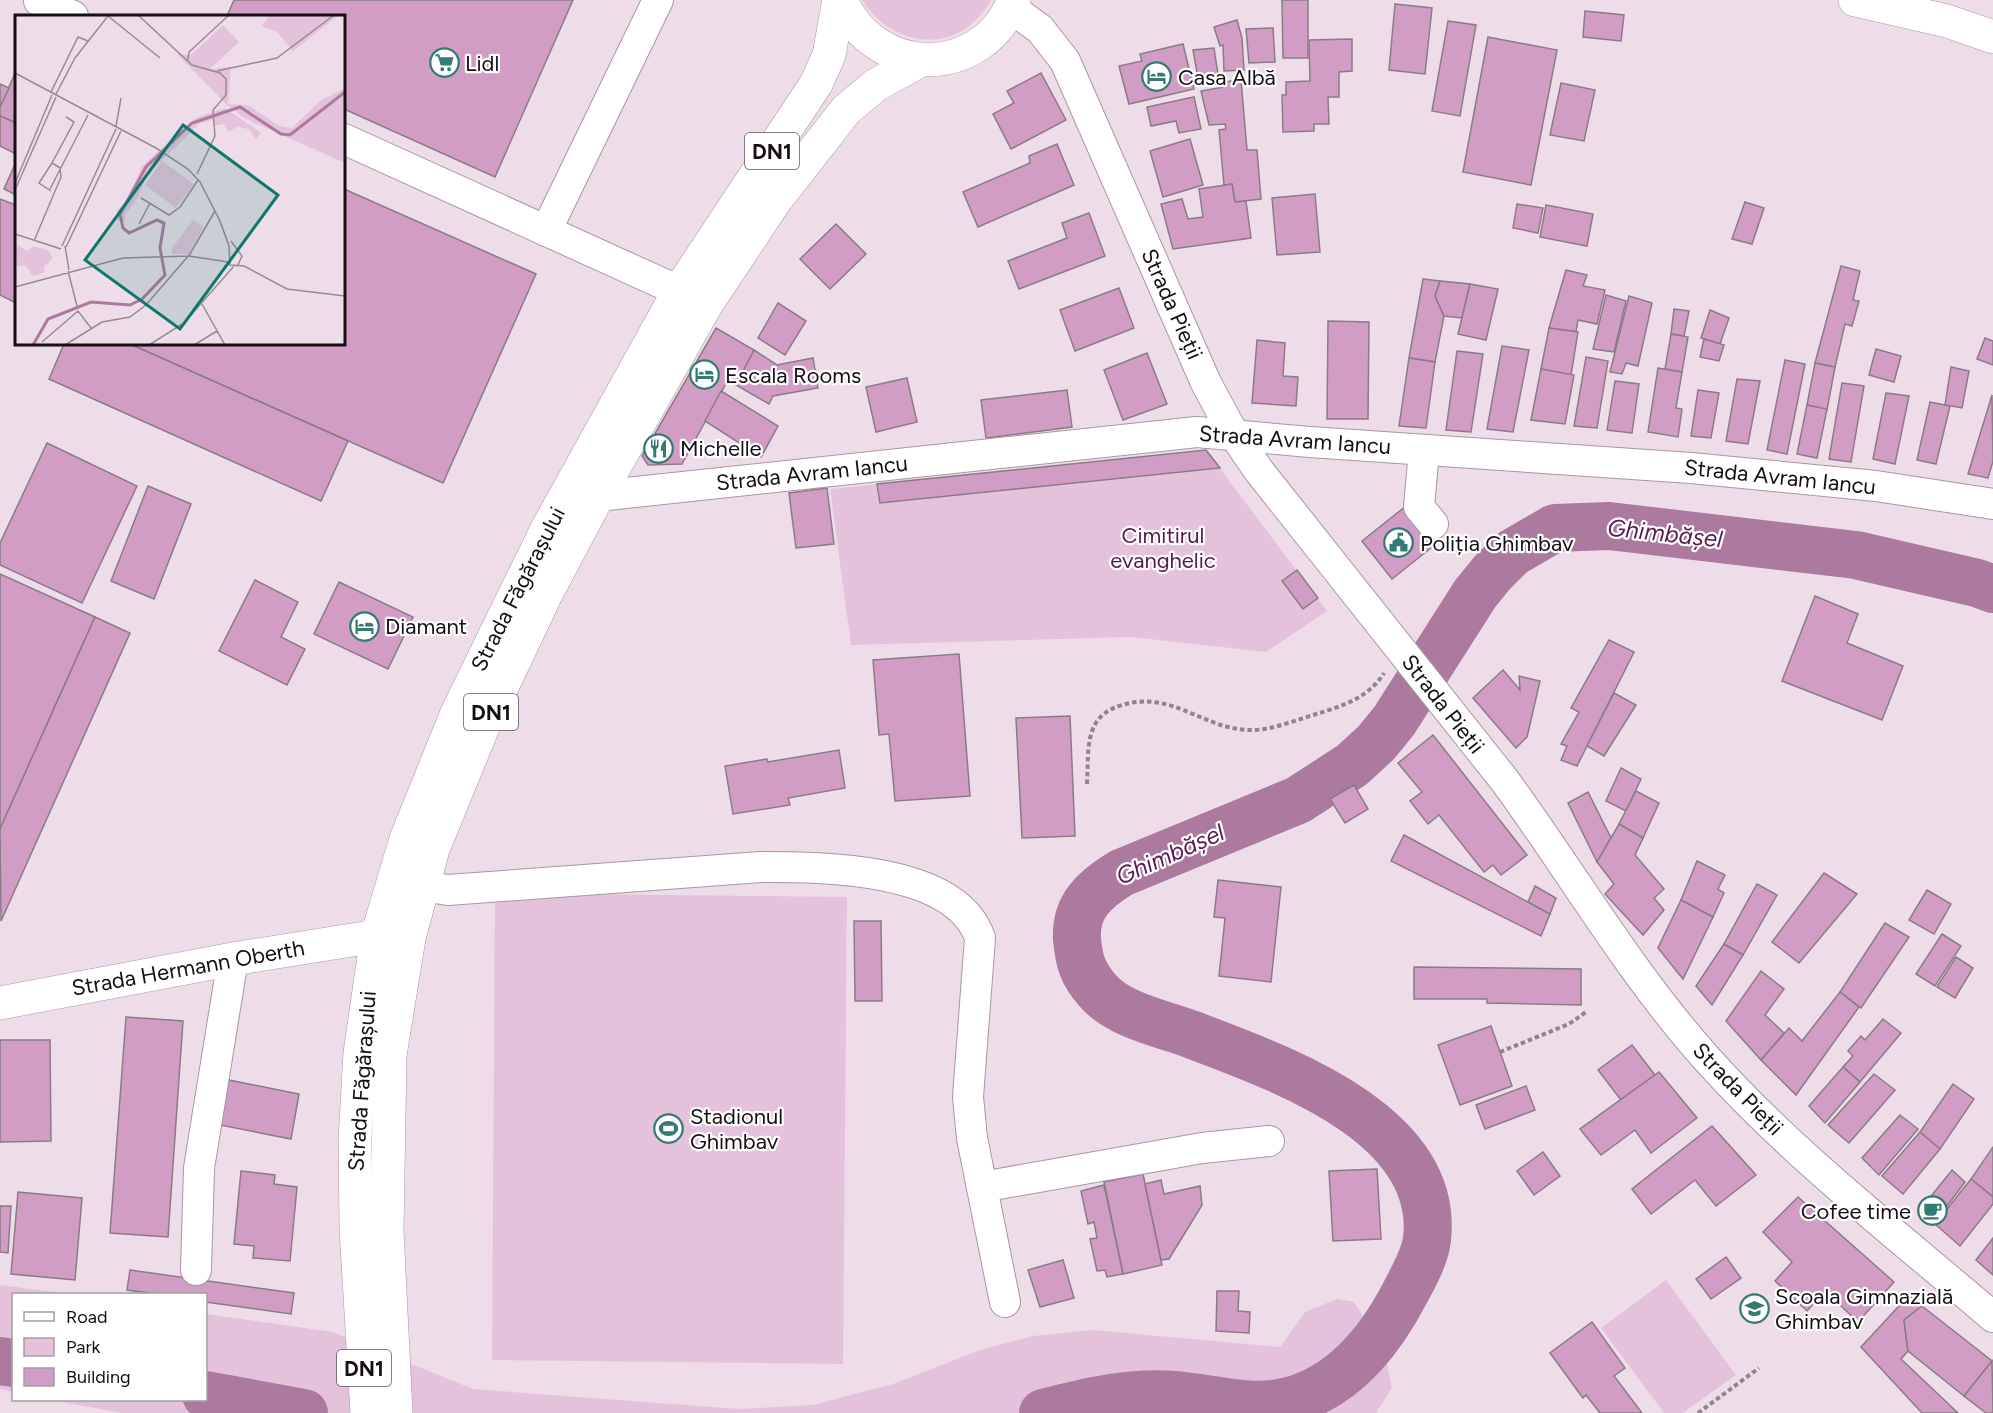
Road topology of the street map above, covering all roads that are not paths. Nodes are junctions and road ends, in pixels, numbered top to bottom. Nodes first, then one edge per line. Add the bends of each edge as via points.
1 (658, 0) edge
2 (840, 0) edge
3 (1855, 0) edge
4 (39, 1) edge
5 (1012, 4) edge
6 (1901, 5) edge
7 (71, 15) edge
8 (1993, 37) edge
9 (921, 60) junction
10 (345, 139) edge
11 (546, 231) junction
12 (679, 291) junction
13 (1233, 433) junction
14 (1424, 450) junction
15 (598, 496) junction
16 (1993, 504) edge
17 (1433, 524) dead end
18 (423, 886) junction
19 (377, 936) junction
20 (232, 959) junction
21 (0, 1003) edge
22 (1269, 1141) dead end
23 (982, 1187) junction
24 (196, 1270) dead end
25 (1005, 1302) dead end
26 (1993, 1317) edge
27 (375, 1324) junction
28 (367, 1413) edge
29 (396, 1413) edge

1 - 11 street
2 - 9 main road, Strada Făgărașului / DN1 via 870,40 886,50
2 - 12 main road, Strada Făgărașului / DN1 via 829,55 816,84
3 - 6 main road
4 - 7 street
5 - 9 main road, Strada Făgărașului / DN1 via 980,44 952,57
5 - 13 street, Strada Pieții via 1053,42 1074,78 1179,324
6 - 8 main road
9 - 15 main road, Strada Făgărașului / DN1 via 876,86 846,110 775,201 706,305
10 - 11 street
11 - 12 street
12 - 19 main road, Strada Făgărașului / DN1 via 547,529 476,674 406,839
13 - 14 street, Strada Avram Iancu
13 - 15 street, Strada Avram Iancu via 1197,432
13 - 26 street, Strada Pieții via 1299,524 1542,832 1629,962 1708,1060 1804,1155
14 - 16 street, Strada Avram Iancu via 1692,468 1876,486
14 - 17 street via 1419,507
15 - 18 main road, Strada Făgărașului / DN1 via 546,594 483,728 433,849
18 - 23 street via 448,890 761,867 812,867 866,872 916,884 945,897 965,910 980,938 968,1097
18 - 27 main road, Strada Făgărașului / DN1 via 406,949 390,1054
19 - 20 main road, Strada Hermann Oberth
19 - 27 main road, Strada Făgărașului / DN1 via 360,1053 356,1138
20 - 21 main road, Strada Hermann Oberth
20 - 24 street via 199,1168
22 - 23 street via 1202,1148
23 - 25 street
27 - 28 main road, Strada Făgărașului / DN1
27 - 29 main road, Strada Făgărașului / DN1

